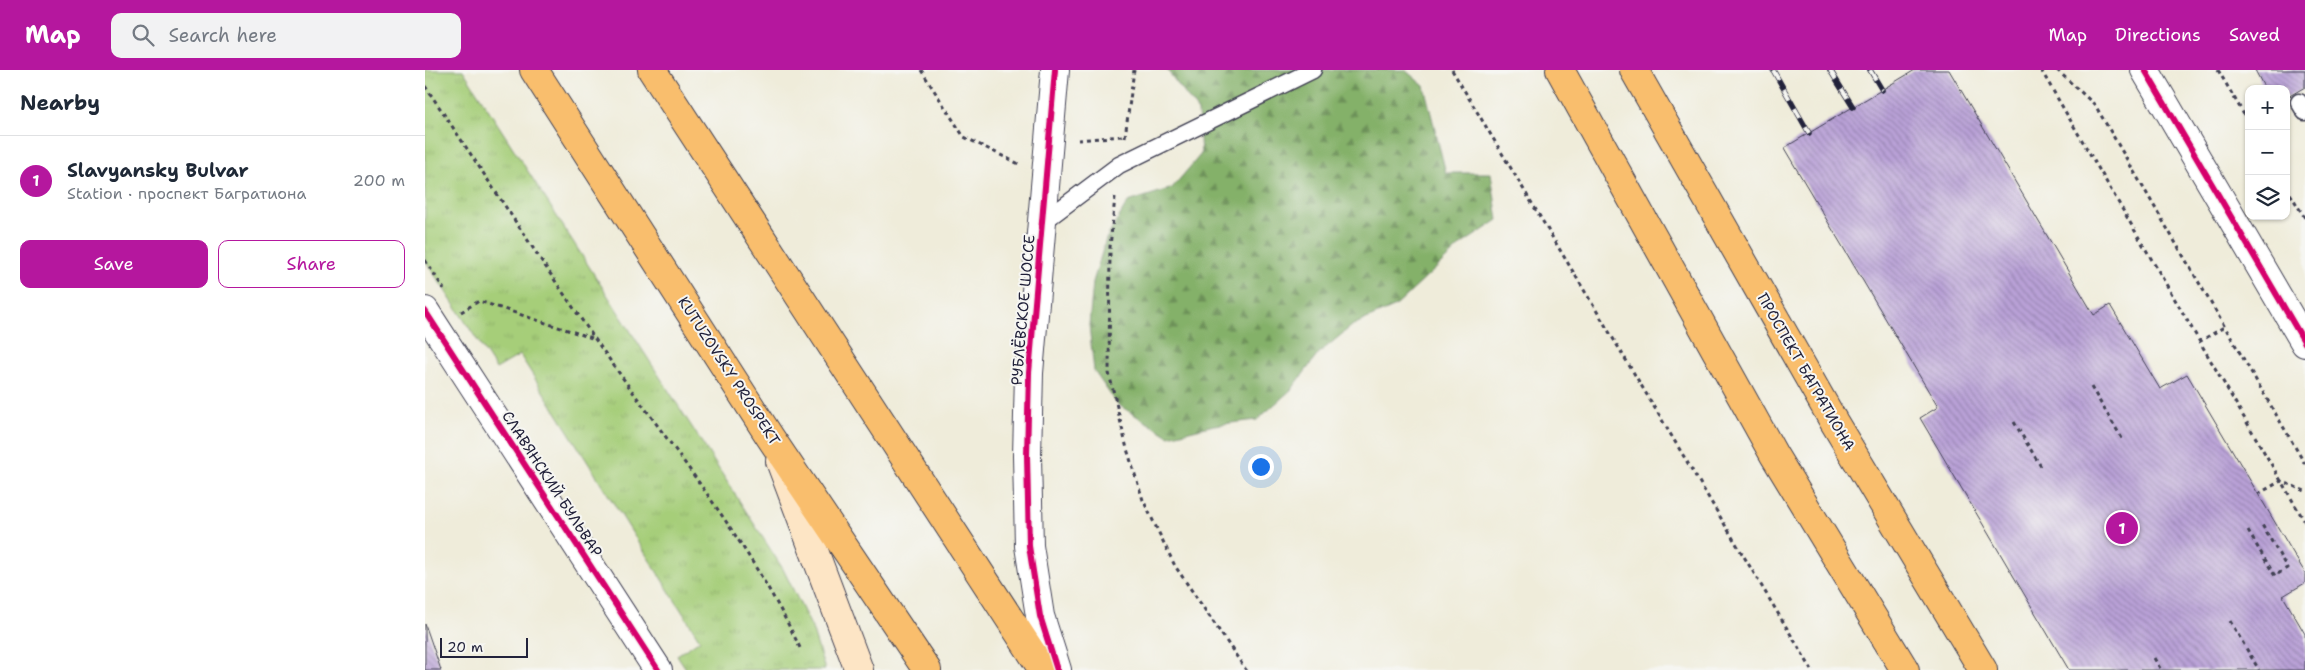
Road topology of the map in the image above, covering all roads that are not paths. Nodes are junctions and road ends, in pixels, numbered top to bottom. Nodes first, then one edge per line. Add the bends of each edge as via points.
1 (534, 70) edge
2 (652, 70) edge
3 (1055, 70) edge
4 (1313, 70) edge
5 (1560, 70) edge
6 (1634, 70) edge
7 (2145, 70) edge
8 (1043, 222) junction
9 (430, 328) edge
10 (2305, 343) edge
11 (771, 436) junction
12 (658, 670) edge
13 (859, 670) edge
14 (927, 670) edge
15 (1043, 670) edge
16 (1057, 670) edge
17 (1905, 670) edge
18 (1983, 670) edge

1 - 11 main road, KUTUZOVSKY PROSPEKT
2 - 15 main road
3 - 8 street, РУБЛЁВСКОЕ ШОССЕ
4 - 8 lane via 1119,165
5 - 17 main road via 1774,455
6 - 18 main road, ПРОСПЕКТ БАГРАТИОНА via 1834,422
7 - 10 street
8 - 16 street, РУБЛЁВСКОЕ ШОССЕ via 1029,374 1029,546 1040,616
9 - 12 street, СЛАВЯНСКИЙ БУЛЬВАР
11 - 13 main road
11 - 14 main road, KUTUZOVSKY PROSPEKT

